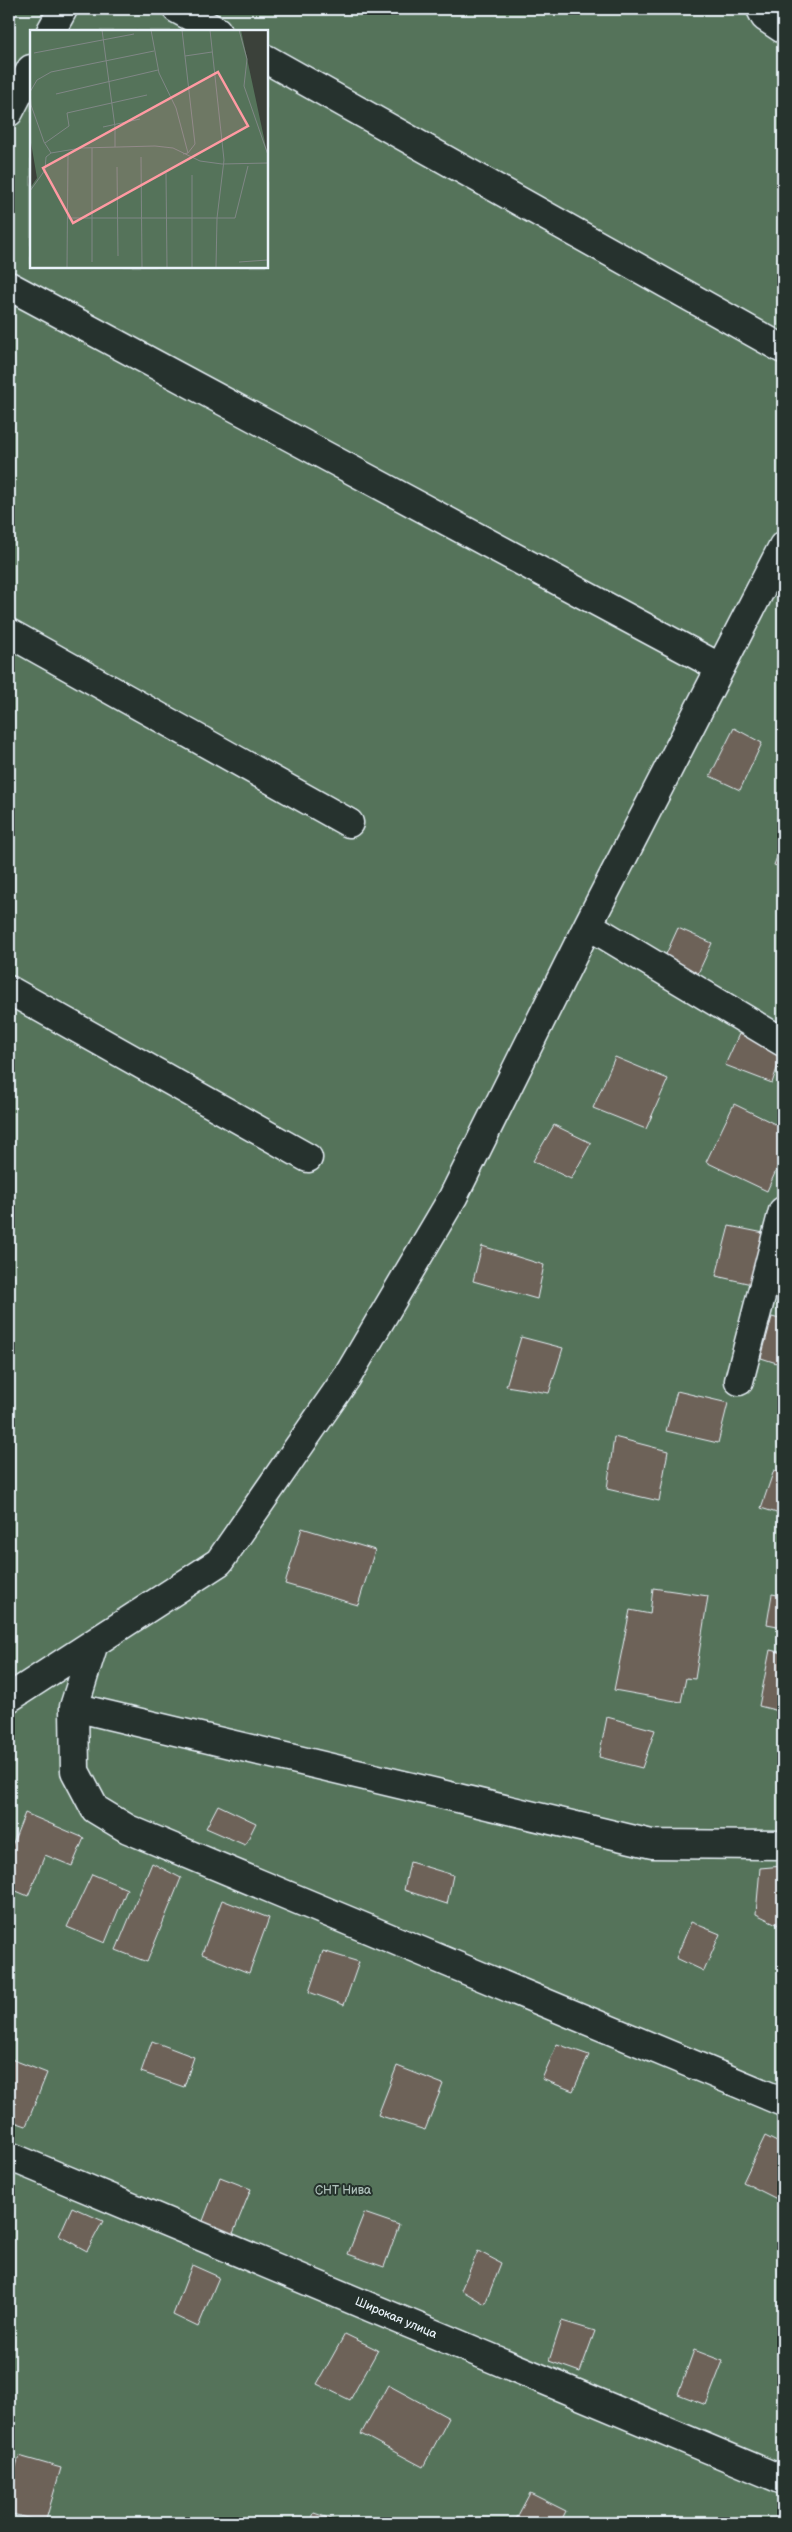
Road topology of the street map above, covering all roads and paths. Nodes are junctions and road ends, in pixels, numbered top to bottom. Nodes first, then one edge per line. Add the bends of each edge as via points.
1 (63, 9) edge
2 (177, 9) edge
3 (761, 9) edge
4 (783, 29) edge
5 (52, 30) edge
6 (215, 30) edge
7 (268, 60) edge
8 (30, 71) edge
9 (9, 112) edge
10 (9, 286) edge
11 (783, 349) edge
12 (783, 546) edge
13 (9, 633) edge
14 (719, 668) junction
15 (349, 823) dead end
16 (588, 924) junction
17 (9, 990) edge
18 (783, 1042) edge
19 (308, 1158) dead end
20 (783, 1210) edge
21 (739, 1381) dead end
22 (94, 1643) junction
23 (9, 1698) edge
24 (74, 1707) junction
25 (783, 1845) edge
26 (783, 2102) edge
27 (9, 2156) edge
28 (783, 2480) edge

1 - 5 street
2 - 6 street
3 - 4 street via 765,17
7 - 11 street
8 - 9 street
10 - 14 street
12 - 14 street
13 - 15 street
14 - 16 street
16 - 18 street
16 - 22 street via 453,1197 347,1377 219,1562
17 - 19 street
20 - 21 street
22 - 23 street
22 - 24 street
24 - 25 street via 652,1844
24 - 26 street via 75,1771 95,1809 128,1829
27 - 28 street, Широкая улица

